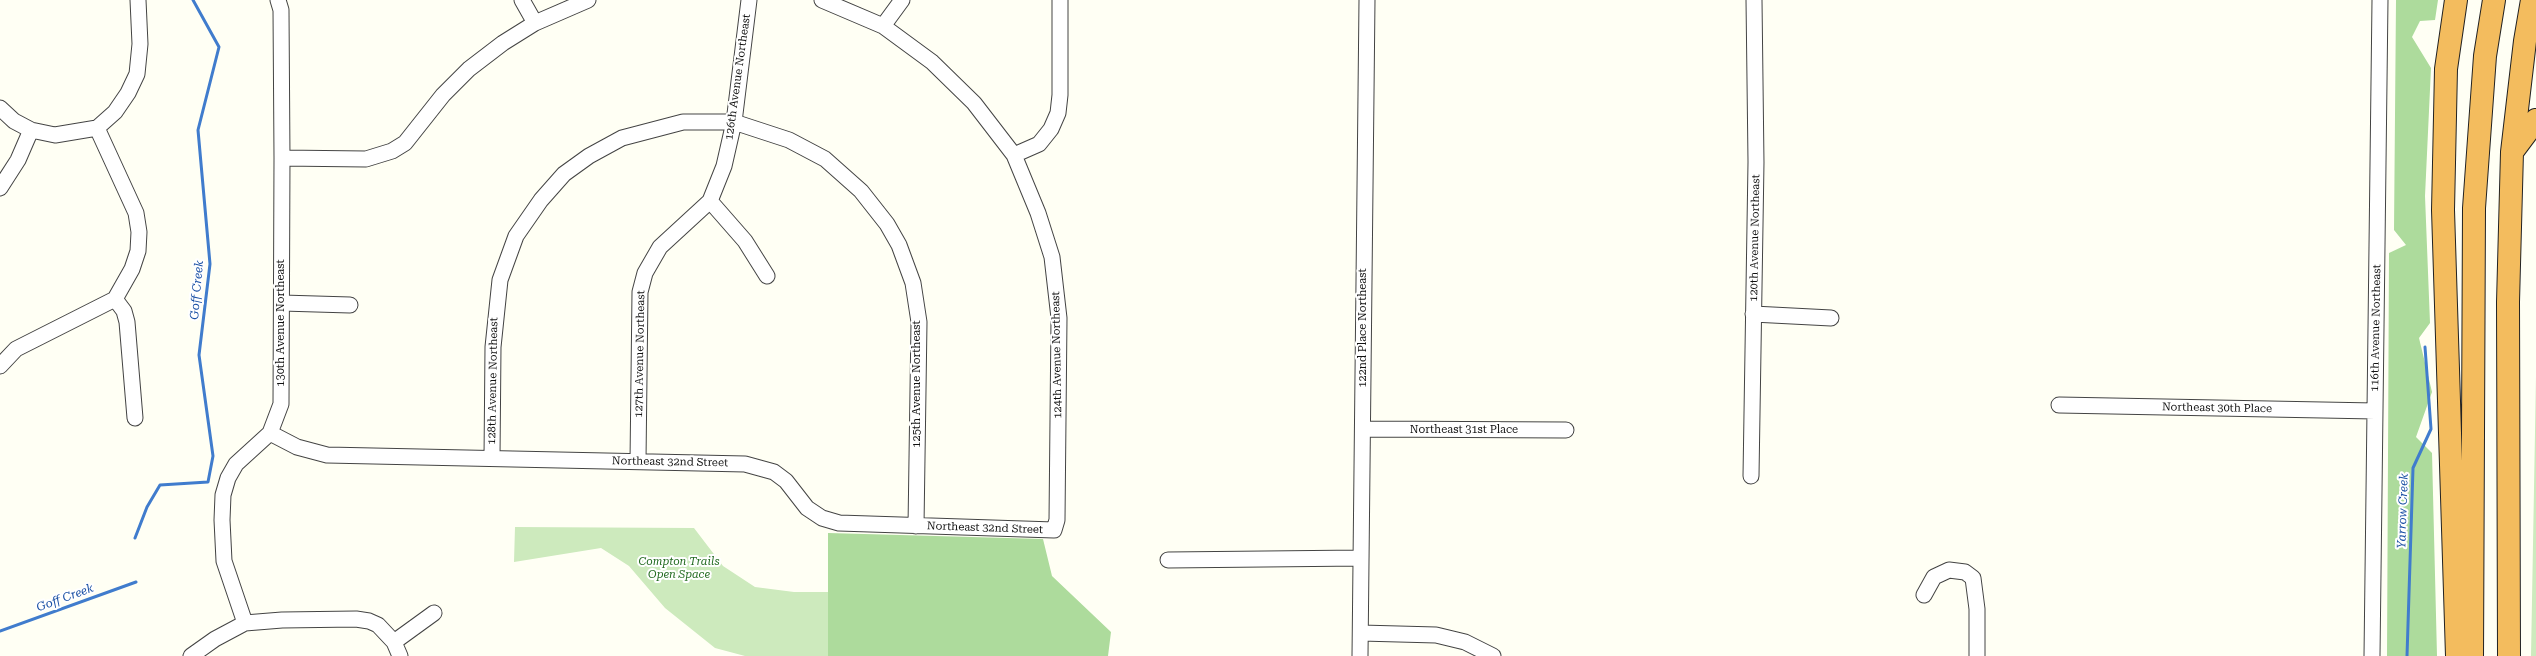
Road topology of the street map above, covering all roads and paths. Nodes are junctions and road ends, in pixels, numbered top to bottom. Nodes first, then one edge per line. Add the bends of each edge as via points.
1 (138, 0) edge
2 (278, 0) edge
3 (522, 0) edge
4 (588, 0) edge
5 (749, 0) edge
6 (822, 0) edge
7 (902, 0) edge
8 (1060, 0) edge
9 (1366, 0) edge
10 (1754, 0) edge
11 (2380, 0) edge
12 (2456, 0) edge
13 (2494, 0) edge
14 (2532, 0) edge
15 (535, 23) junction
16 (883, 26) junction
17 (0, 108) edge
18 (2536, 120) edge
19 (734, 122) junction
20 (97, 128) junction
21 (31, 130) junction
22 (2512, 152) junction
23 (1014, 155) junction
24 (282, 158) junction
25 (0, 188) edge
26 (710, 201) junction
27 (767, 276) dead end
28 (115, 299) junction
29 (282, 303) junction
30 (350, 305) dead end
31 (1753, 314) junction
32 (1830, 318) dead end
33 (0, 366) edge
34 (2058, 405) dead end
35 (2375, 411) junction
36 (135, 418) dead end
37 (1363, 429) junction
38 (1566, 430) dead end
39 (270, 433) junction
40 (492, 458) junction
41 (638, 461) junction
42 (1751, 476) dead end
43 (916, 526) junction
44 (1054, 530) joint
45 (1362, 558) junction
46 (1168, 560) dead end
47 (1924, 595) dead end
48 (434, 613) dead end
49 (245, 624) junction
50 (1360, 633) junction
51 (394, 642) junction
52 (191, 656) edge
53 (400, 656) edge
54 (1360, 656) edge
55 (1493, 656) edge
56 (1977, 656) edge
57 (2372, 656) edge
58 (2458, 656) edge
59 (2472, 656) edge
60 (2509, 656) edge

1 - 20 street via 140,44 137,74 115,112
2 - 24 street, 130th Avenue Northeast via 281,10
3 - 15 street
4 - 15 street
5 - 19 street, 126th Avenue Northeast
6 - 16 street, 124th Avenue Northeast
7 - 16 street
8 - 23 street via 1058,113 1051,129 1039,144
9 - 37 street, 122nd Place Northeast
10 - 31 street, 120th Avenue Northeast via 1756,162
11 - 35 street, 116th Avenue Northeast
12 - 58 highway via 2446,69 2443,210
13 - 59 highway via 2486,56 2474,208
14 - 22 highway
15 - 24 street via 469,69 443,95 405,143 392,151 366,159
16 - 23 street, 124th Avenue Northeast via 932,62 974,103
17 - 21 street via 14,121
18 - 22 highway
19 - 26 street, 126th Avenue Northeast via 724,166
19 - 40 street, 128th Avenue Northeast via 683,122 622,138 589,156 564,174 541,200 516,236 500,280 495,311
19 - 43 street, 125th Avenue Northeast via 789,140 825,159 861,191 887,224 899,245 912,283 918,322
20 - 21 street via 55,135
20 - 28 street via 136,213 140,232 132,270
21 - 25 street via 18,160
22 - 60 highway via 2508,302
23 - 44 street, 124th Avenue Northeast via 1038,213 1052,257 1057,290 1060,369 1057,520
24 - 29 street, 130th Avenue Northeast
26 - 27 street via 745,241
26 - 41 street, 127th Avenue Northeast via 660,247 644,273 640,292
28 - 33 street via 16,349
28 - 36 street via 124,311 127,322
29 - 30 street
29 - 39 street, 130th Avenue Northeast via 281,404
31 - 32 street
31 - 42 street, 120th Avenue Northeast
34 - 35 street, Northeast 30th Place
35 - 57 street, 116th Avenue Northeast
37 - 38 street, Northeast 31st Place
37 - 45 street, 122nd Place Northeast
39 - 40 street, Northeast 32nd Street via 297,447 327,455
39 - 49 street, 130th Avenue Northeast via 236,464 223,495 224,561
40 - 41 street, Northeast 32nd Street
41 - 43 street, Northeast 32nd Street via 745,464 774,472 786,481 807,508 822,518 839,523
43 - 44 street, Northeast 32nd Street
45 - 46 street
45 - 50 street, 122nd Place Northeast
47 - 56 street via 1934,577 1949,570 1965,572 1973,578 1977,609
48 - 51 street
49 - 51 street via 289,619 369,620 378,625
49 - 52 street via 215,639
50 - 54 street, 122nd Place Northeast
50 - 55 street via 1436,635 1465,642
51 - 53 street

